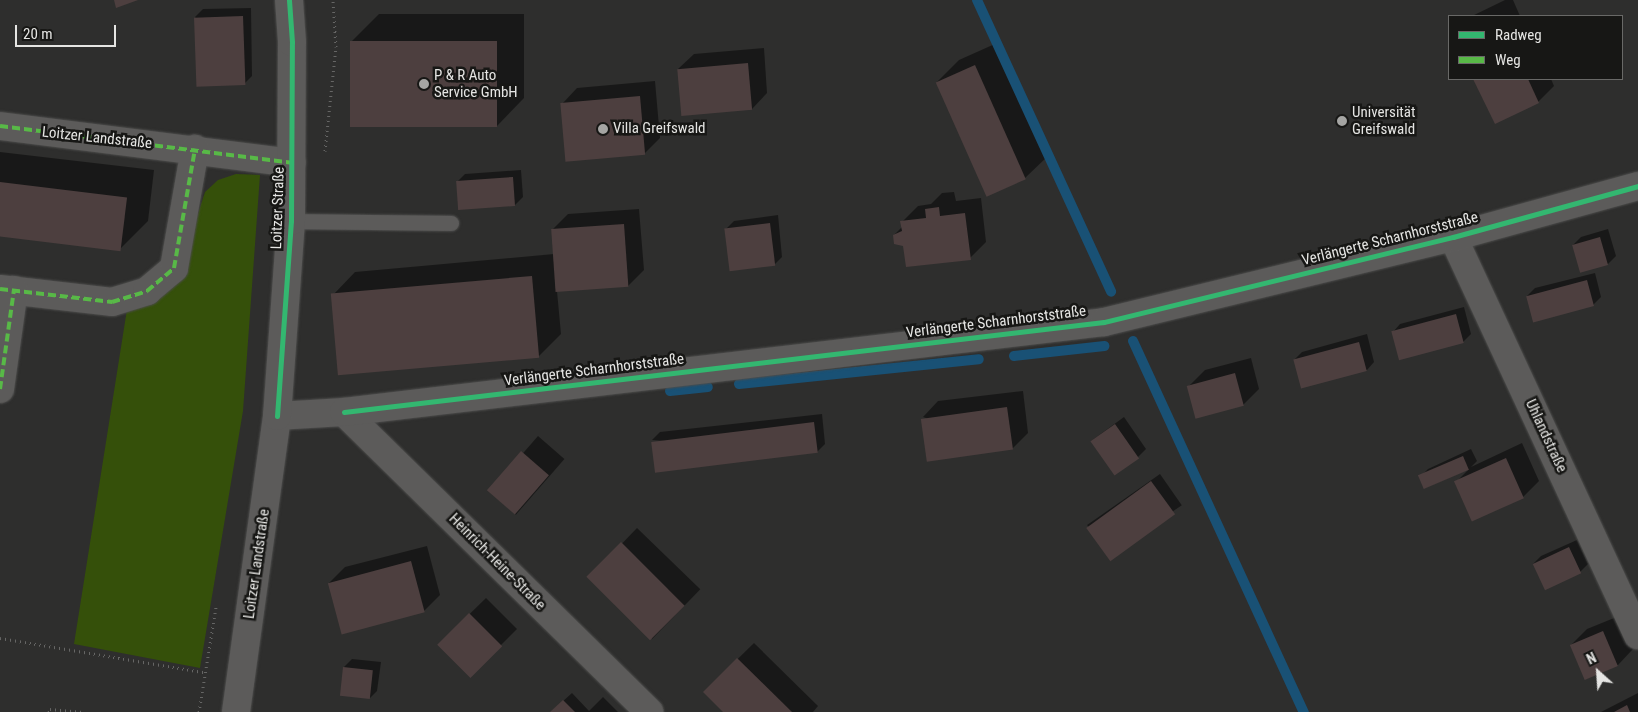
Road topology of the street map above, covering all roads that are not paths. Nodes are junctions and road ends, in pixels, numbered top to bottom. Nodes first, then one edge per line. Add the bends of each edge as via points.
1 (289, 0) edge
2 (0, 126) edge
3 (195, 149) junction
4 (292, 162) junction
5 (1638, 186) edge
6 (291, 221) junction
7 (451, 223) dead end
8 (1453, 237) junction
9 (7, 290) edge
10 (0, 389) edge
11 (344, 412) junction
12 (277, 416) junction
13 (1638, 634) edge
14 (236, 712) edge
15 (649, 712) edge

1 - 4 street, Loitzer Straße
2 - 3 street, Loitzer Landstraße
3 - 4 street, Loitzer Landstraße
3 - 9 street via 174,268 146,291 112,302
4 - 6 street, Loitzer Straße
5 - 8 street, Verlängerte Scharnhorststraße
6 - 7 lane
6 - 12 street, Loitzer Straße
8 - 11 street, Verlängerte Scharnhorststraße via 1104,322
8 - 13 street, Uhlandstraße
9 - 10 street
11 - 12 street, Verlängerte Scharnhorststraße
11 - 15 street, Heinrich-Heine-Straße
12 - 14 street, Loitzer Landstraße

